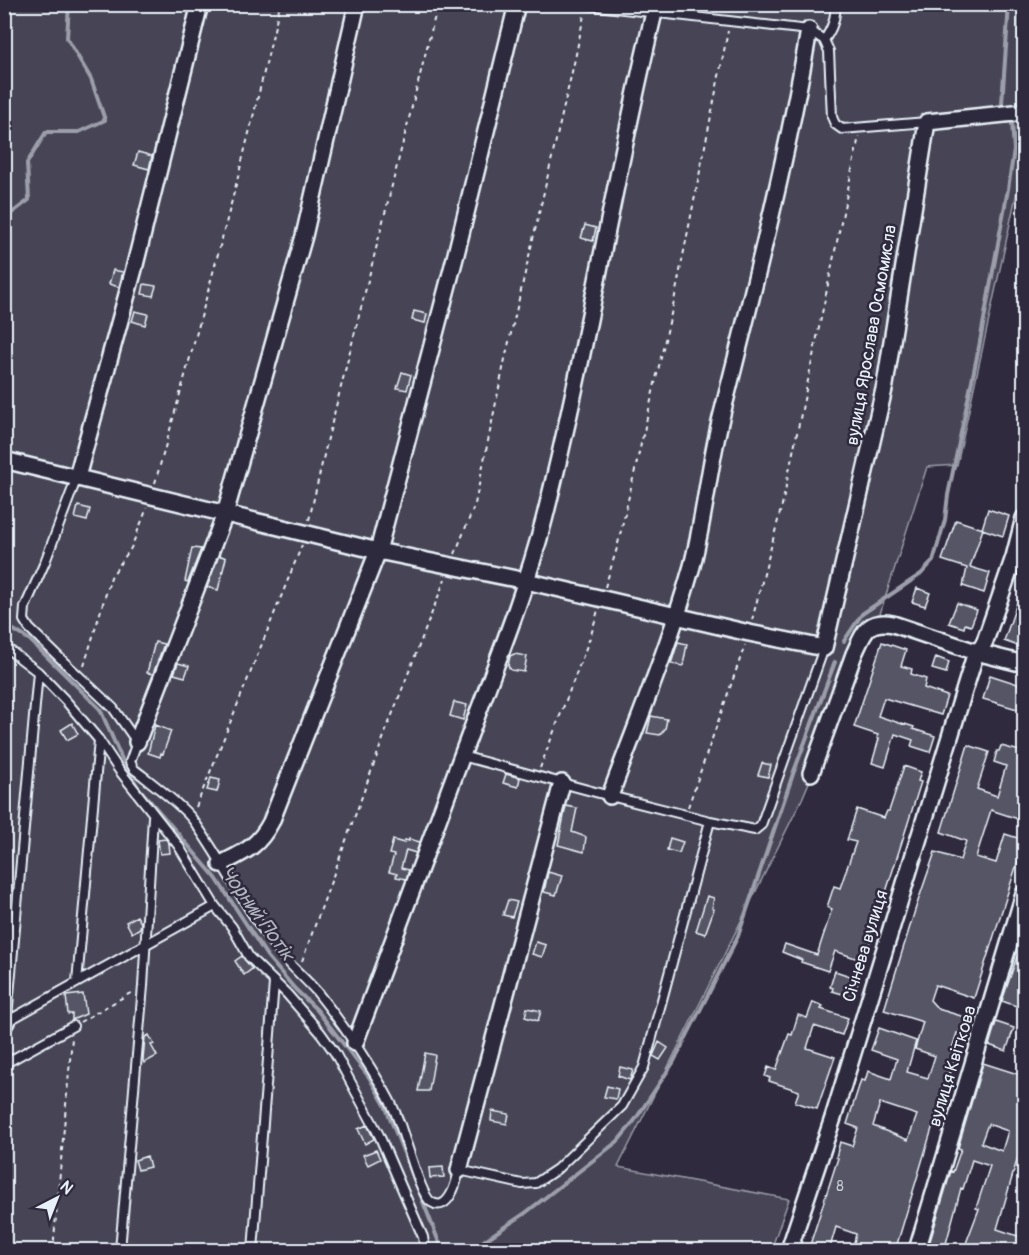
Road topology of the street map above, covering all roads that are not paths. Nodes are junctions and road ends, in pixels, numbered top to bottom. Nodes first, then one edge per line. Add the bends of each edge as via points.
1 (200, 4) edge
2 (357, 4) edge
3 (517, 4) edge
4 (579, 4) edge
5 (836, 4) edge
6 (585, 5) edge
7 (654, 13) junction
8 (809, 30) junction
9 (824, 40) junction
10 (1024, 112) edge
11 (927, 122) junction
12 (4, 460) edge
13 (77, 477) junction
14 (225, 514) junction
15 (1024, 518) edge
16 (378, 552) junction
17 (526, 581) junction
18 (677, 616) junction
19 (4, 646) edge
20 (824, 648) junction
21 (976, 652) junction
22 (1024, 664) edge
23 (38, 672) junction
24 (99, 740) junction
25 (137, 742) junction
26 (462, 756) junction
27 (811, 772) dead end
28 (562, 783) junction
29 (610, 796) junction
30 (153, 816) junction
31 (710, 821) junction
32 (221, 864) junction
33 (1024, 894) edge
34 (214, 906) junction
35 (146, 944) junction
36 (77, 982) junction
37 (274, 983) junction
38 (5, 1022) edge
39 (73, 1026) road end
40 (355, 1043) junction
41 (4, 1051) edge
42 (4, 1064) edge
43 (459, 1170) junction
44 (120, 1251) edge
45 (253, 1251) edge
46 (425, 1251) edge
47 (789, 1251) edge
48 (917, 1251) edge

1 - 13 street
2 - 14 street via 304,236
3 - 16 street
4 - 6 lane
5 - 9 lane via 835,21
6 - 7 lane
7 - 8 lane
7 - 17 street via 588,328
8 - 9 lane
8 - 18 street via 798,95
9 - 11 lane via 830,51 832,117 842,129
10 - 11 street
11 - 20 street, вулиця Ярослава Осмомисла via 885,385
12 - 13 street
13 - 14 street
13 - 25 lane via 24,616 29,628 113,708
14 - 16 street
14 - 25 street
15 - 21 street, Січнева вулиця via 985,641
16 - 17 street
16 - 32 street via 271,822 251,849
17 - 18 street
17 - 26 street
18 - 20 street
18 - 29 street
19 - 23 lane
20 - 31 lane via 759,828 750,830
21 - 22 street
21 - 27 street via 883,622 867,629
21 - 47 street, Січнева вулиця
23 - 24 lane
23 - 38 lane
24 - 30 lane
24 - 36 lane
25 - 32 lane via 130,762 134,769 192,818
26 - 28 lane
26 - 40 street
28 - 29 lane
28 - 43 street
29 - 31 lane
30 - 34 lane via 178,845
30 - 35 lane
31 - 43 lane via 644,1067 622,1106 557,1169 536,1183 522,1184
32 - 40 lane via 272,942
33 - 48 street, вулиця Квіткова
34 - 35 lane
34 - 37 lane via 249,957
35 - 36 lane
35 - 44 lane
36 - 38 lane
37 - 45 lane
37 - 46 lane via 303,1011 335,1053 379,1136 423,1237
38 - 41 lane
39 - 42 lane
40 - 43 lane via 389,1100 432,1203 444,1202 454,1191

